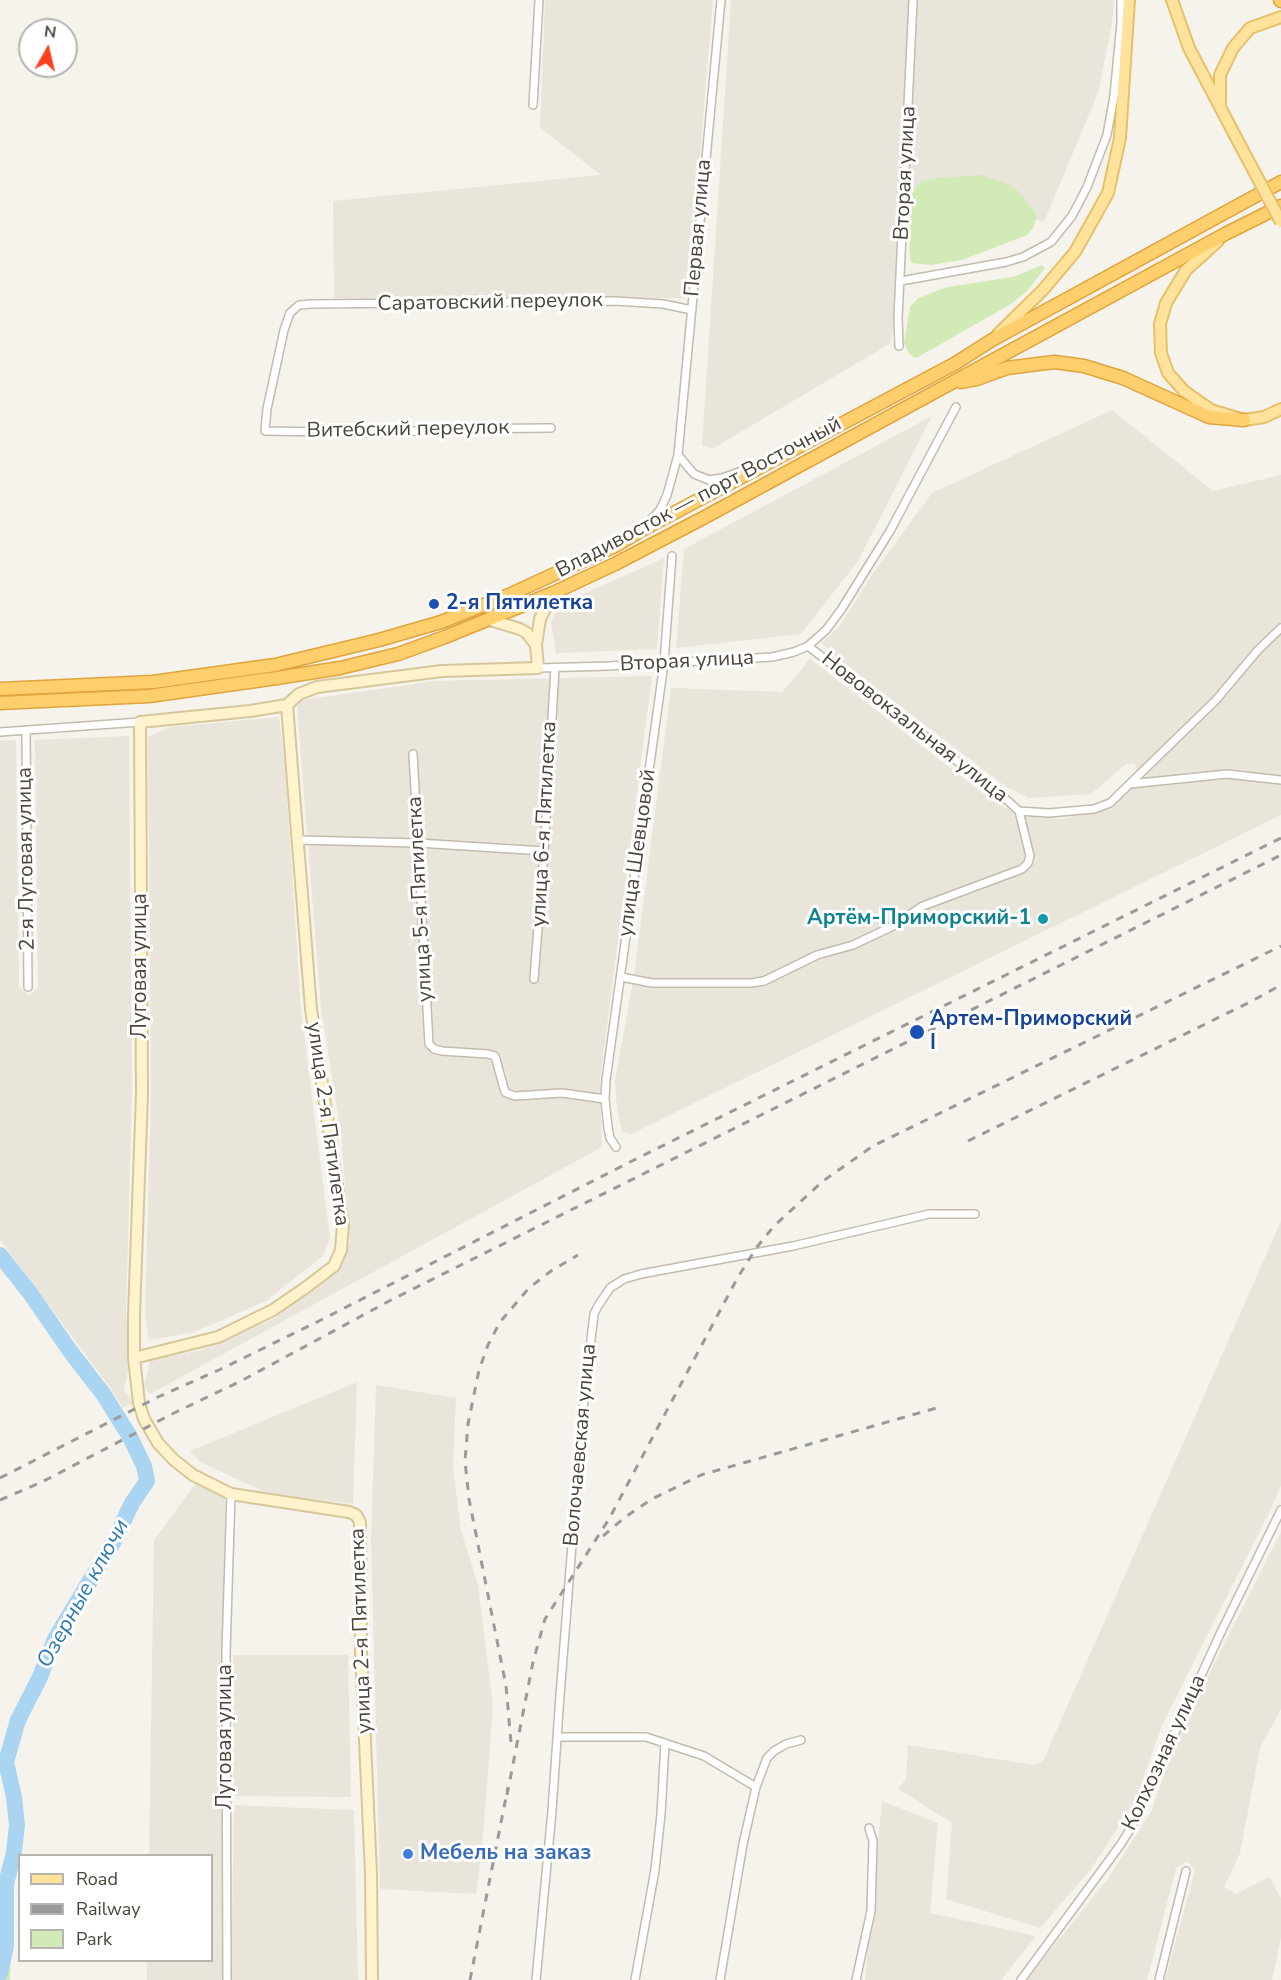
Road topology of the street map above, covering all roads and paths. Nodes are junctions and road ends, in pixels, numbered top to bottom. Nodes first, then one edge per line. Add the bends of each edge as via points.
1 (539, 0) edge
2 (721, 0) edge
3 (913, 0) edge
4 (1122, 0) edge
5 (1129, 0) edge
6 (1172, 0) edge
7 (1281, 17) edge
8 (533, 105) dead end
9 (1220, 105) junction
10 (1281, 182) edge
11 (1281, 206) edge
12 (1281, 222) edge
13 (1227, 233) junction
14 (901, 281) junction
15 (692, 310) junction
16 (993, 340) junction
17 (899, 346) dead end
18 (948, 384) junction
19 (956, 407) dead end
20 (1281, 409) edge
21 (1244, 420) junction
22 (551, 428) dead end
23 (265, 431) joint
24 (678, 455) junction
25 (773, 462) junction
26 (640, 531) junction
27 (672, 556) dead end
28 (553, 593) junction
29 (490, 620) junction
30 (1281, 628) edge
31 (536, 645) junction
32 (808, 646) junction
33 (664, 663) junction
34 (538, 668) junction
35 (555, 668) junction
36 (0, 689) edge
37 (0, 703) edge
38 (287, 705) junction
39 (140, 722) junction
40 (26, 730) junction
41 (0, 732) edge
42 (413, 754) dead end
43 (1281, 780) edge
44 (1130, 784) junction
45 (1019, 811) junction
46 (299, 840) junction
47 (418, 843) junction
48 (544, 851) junction
49 (621, 977) junction
50 (534, 979) dead end
51 (28, 987) dead end
52 (604, 1099) junction
53 (616, 1147) dead end
54 (975, 1214) dead end
55 (134, 1358) junction
56 (231, 1494) junction
57 (1281, 1509) edge
58 (558, 1737) junction
59 (801, 1740) dead end
60 (666, 1743) junction
61 (756, 1787) junction
62 (870, 1828) dead end
63 (1186, 1871) dead end
64 (227, 1980) edge
65 (372, 1980) edge
66 (536, 1980) edge
67 (635, 1980) edge
68 (720, 1980) edge
69 (856, 1980) edge
70 (1021, 1980) edge
71 (1159, 1980) edge

1 - 8 street
2 - 15 street, Первая улица
3 - 14 street, Вторая улица
4 - 14 street via 1107,135 1087,187 1052,242 1006,262
5 - 16 main road via 1120,138 1108,193 1075,252
6 - 9 main road via 1190,48
7 - 9 main road via 1250,28 1233,48 1220,75
9 - 12 main road, bridge
10 - 16 highway, Владивосток — порт Восточный
11 - 13 highway, Владивосток — порт Восточный
13 - 18 highway, Владивосток — порт Восточный
13 - 21 main road via 1186,270 1166,303 1160,324 1161,353 1168,373 1200,404
14 - 17 street, Вторая улица
15 - 23 street, Саратовский переулок via 615,301 299,305 290,312 284,330
15 - 24 street, Первая улица
16 - 25 highway, Владивосток — порт Восточный
18 - 21 highway via 1016,367 1074,364 1123,378 1209,417
18 - 28 highway, Владивосток — порт Восточный via 705,517
19 - 32 street, Вторая улица via 848,601
20 - 21 main road
22 - 23 street, Витебский переулок
24 - 25 street via 694,474 709,480
24 - 26 street, Первая улица via 660,510
25 - 26 highway, Владивосток — порт Восточный
26 - 36 highway, Владивосток — порт Восточный via 519,590 441,622 313,657 153,682
27 - 33 street, улица Шевцовой
28 - 29 highway, Владивосток — порт Восточный
28 - 31 main road via 540,619
29 - 31 main road via 520,629
29 - 37 highway, Владивосток — порт Восточный via 398,654 330,670 149,696
30 - 44 street, Нововокзальная улица via 1216,700
31 - 34 main road
32 - 33 street, Вторая улица via 772,657
32 - 45 street, Нововокзальная улица
33 - 35 street, Вторая улица
33 - 49 street, улица Шевцовой
34 - 35 street, Вторая улица
34 - 38 main road, Вторая улица via 442,671 316,687 299,694
35 - 48 street, улица 6-я Пятилетка
38 - 39 main road
38 - 46 main road, улица 2-я Пятилетка
39 - 40 street
39 - 55 main road, Луговая улица via 142,1094
40 - 41 street
40 - 51 street, 2-я Луговая улица
42 - 47 street, улица 5-я Пятилетка
43 - 44 street via 1227,774
44 - 45 street, Нововокзальная улица via 1110,802 1094,809
45 - 49 street, Нововокзальная улица via 1030,856 1022,869 923,906 853,945 817,955 764,981 751,983 652,983
46 - 47 street
46 - 55 main road, улица 2-я Пятилетка via 311,1009 343,1226 340,1250 334,1266 273,1310 218,1337
47 - 48 street
47 - 52 street, улица 5-я Пятилетка via 429,1044 442,1052 495,1056 505,1092 515,1096 562,1093
48 - 50 street, улица 6-я Пятилетка
49 - 52 street, улица Шевцовой
52 - 53 street, улица Шевцовой via 610,1138
54 - 58 street, Волочаевская улица via 929,1214 793,1246 641,1274 610,1288 594,1314 583,1408
55 - 56 main road, улица 2-я Пятилетка via 139,1403 158,1443 193,1475
56 - 64 street, Луговая улица via 226,1663
56 - 65 main road, улица 2-я Пятилетка via 349,1512 360,1522
57 - 70 street, Колхозная улица via 1132,1826
58 - 60 street via 646,1737
58 - 66 street, Волочаевская улица
59 - 61 street via 767,1758
60 - 61 street via 704,1756
60 - 67 street via 655,1870
61 - 68 street
62 - 69 street via 871,1911
63 - 71 street

